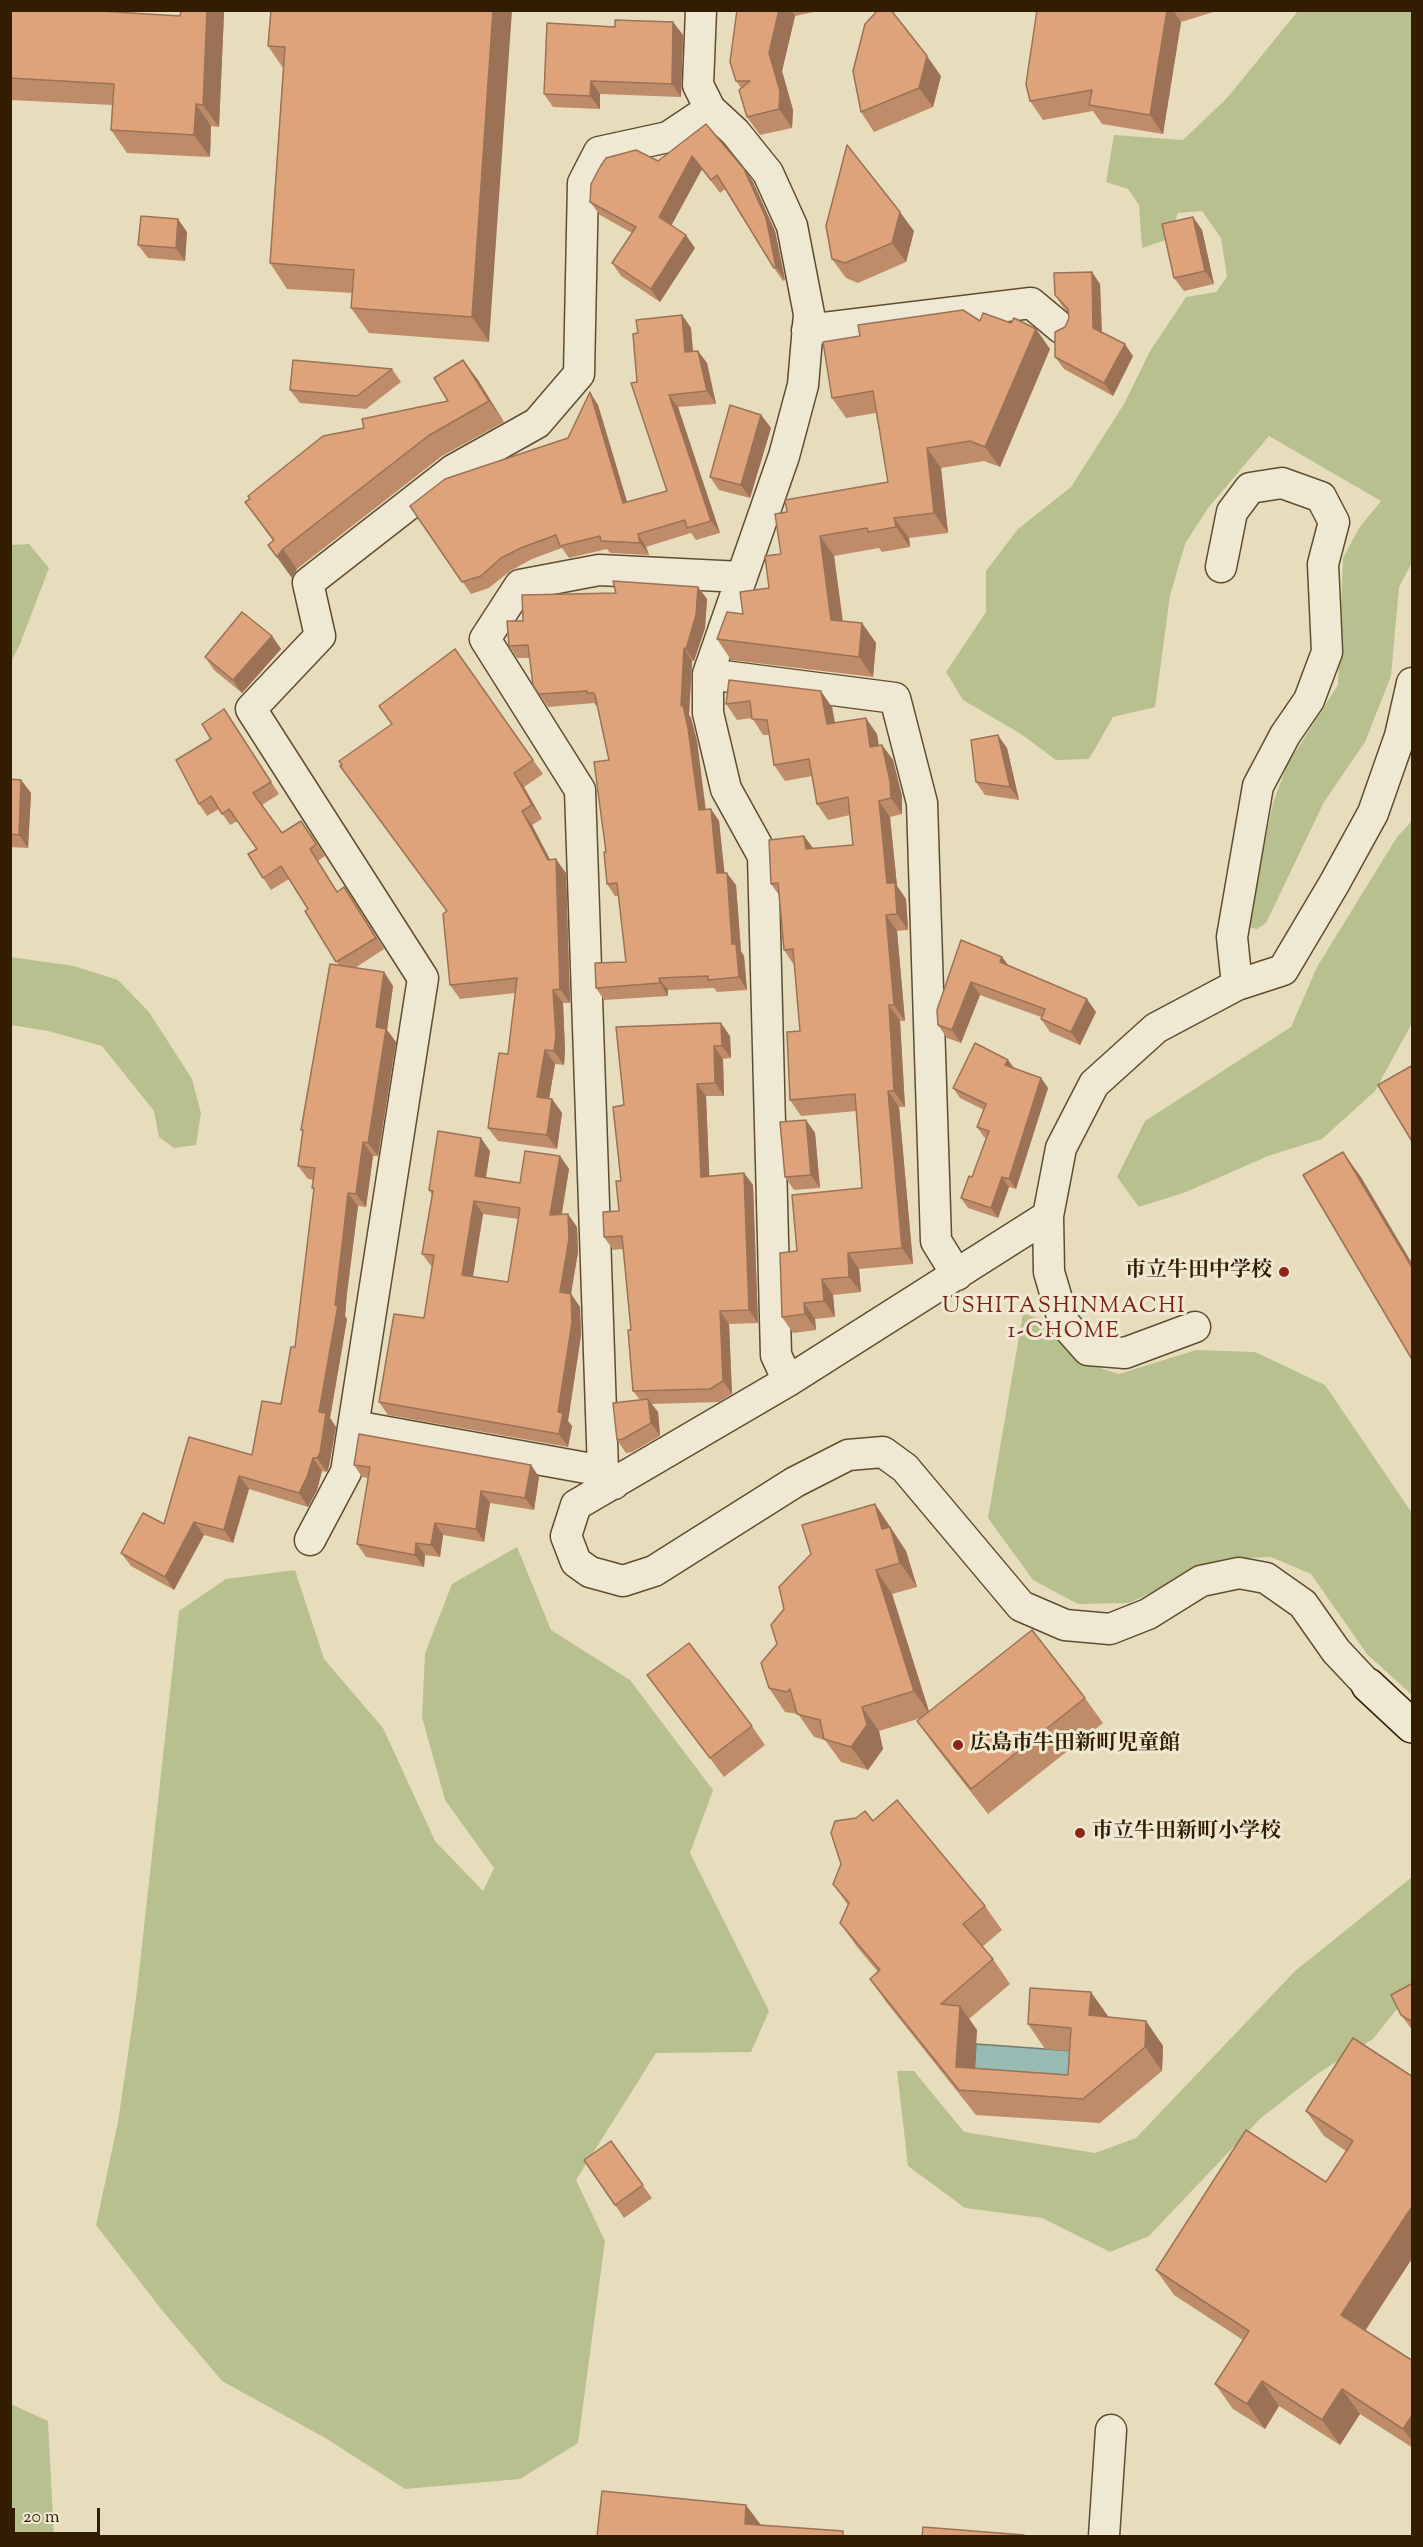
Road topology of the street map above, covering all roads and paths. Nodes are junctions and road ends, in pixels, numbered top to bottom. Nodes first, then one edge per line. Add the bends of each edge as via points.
1 (701, 10) edge
2 (710, 109) junction
3 (1061, 328) edge
4 (807, 330) junction
5 (1221, 567) dead end
6 (742, 577) junction
7 (708, 674) junction
8 (1413, 683) edge
9 (1401, 771) edge
10 (1237, 985) junction
11 (1048, 1216) junction
12 (957, 1275) junction
13 (1195, 1327) dead end
14 (788, 1381) junction
15 (354, 1426) junction
16 (608, 1478) junction
17 (310, 1540) dead end
18 (1368, 1685) joint
19 (1413, 1726) edge
20 (1111, 2430) dead end
21 (1104, 2536) edge

1 - 2 street via 698,85
2 - 4 street via 735,132 768,173 792,226 808,314
2 - 15 street via 668,136 599,152 583,183 579,374 537,423 453,470 308,583 320,636 251,709 423,978
3 - 4 street via 1031,303
4 - 6 street via 803,385 784,456
5 - 10 street via 1232,512 1250,489 1282,483 1321,497 1334,522 1323,564 1327,652 1309,700 1258,786 1232,937
6 - 7 street
6 - 16 street via 599,570 520,585 485,639 580,790
7 - 12 street via 895,698 922,803 936,1241
7 - 14 street via 708,713 726,789 763,856 776,1355
8 - 9 street via 1400,736
9 - 10 street via 1283,970
10 - 11 street via 1156,1028 1094,1084 1060,1148
11 - 12 street
11 - 13 street via 1049,1272 1058,1303 1064,1323 1088,1350 1125,1353
12 - 14 street
14 - 16 street
15 - 16 street
15 - 17 street via 346,1472
16 - 18 street via 576,1504 566,1536 576,1562 590,1572 623,1581 654,1572 795,1482 848,1455 883,1452 905,1468 1022,1606 1065,1625 1110,1629 1148,1614 1201,1581 1239,1573 1266,1578 1303,1604 1336,1651
18 - 19 street
20 - 21 street

